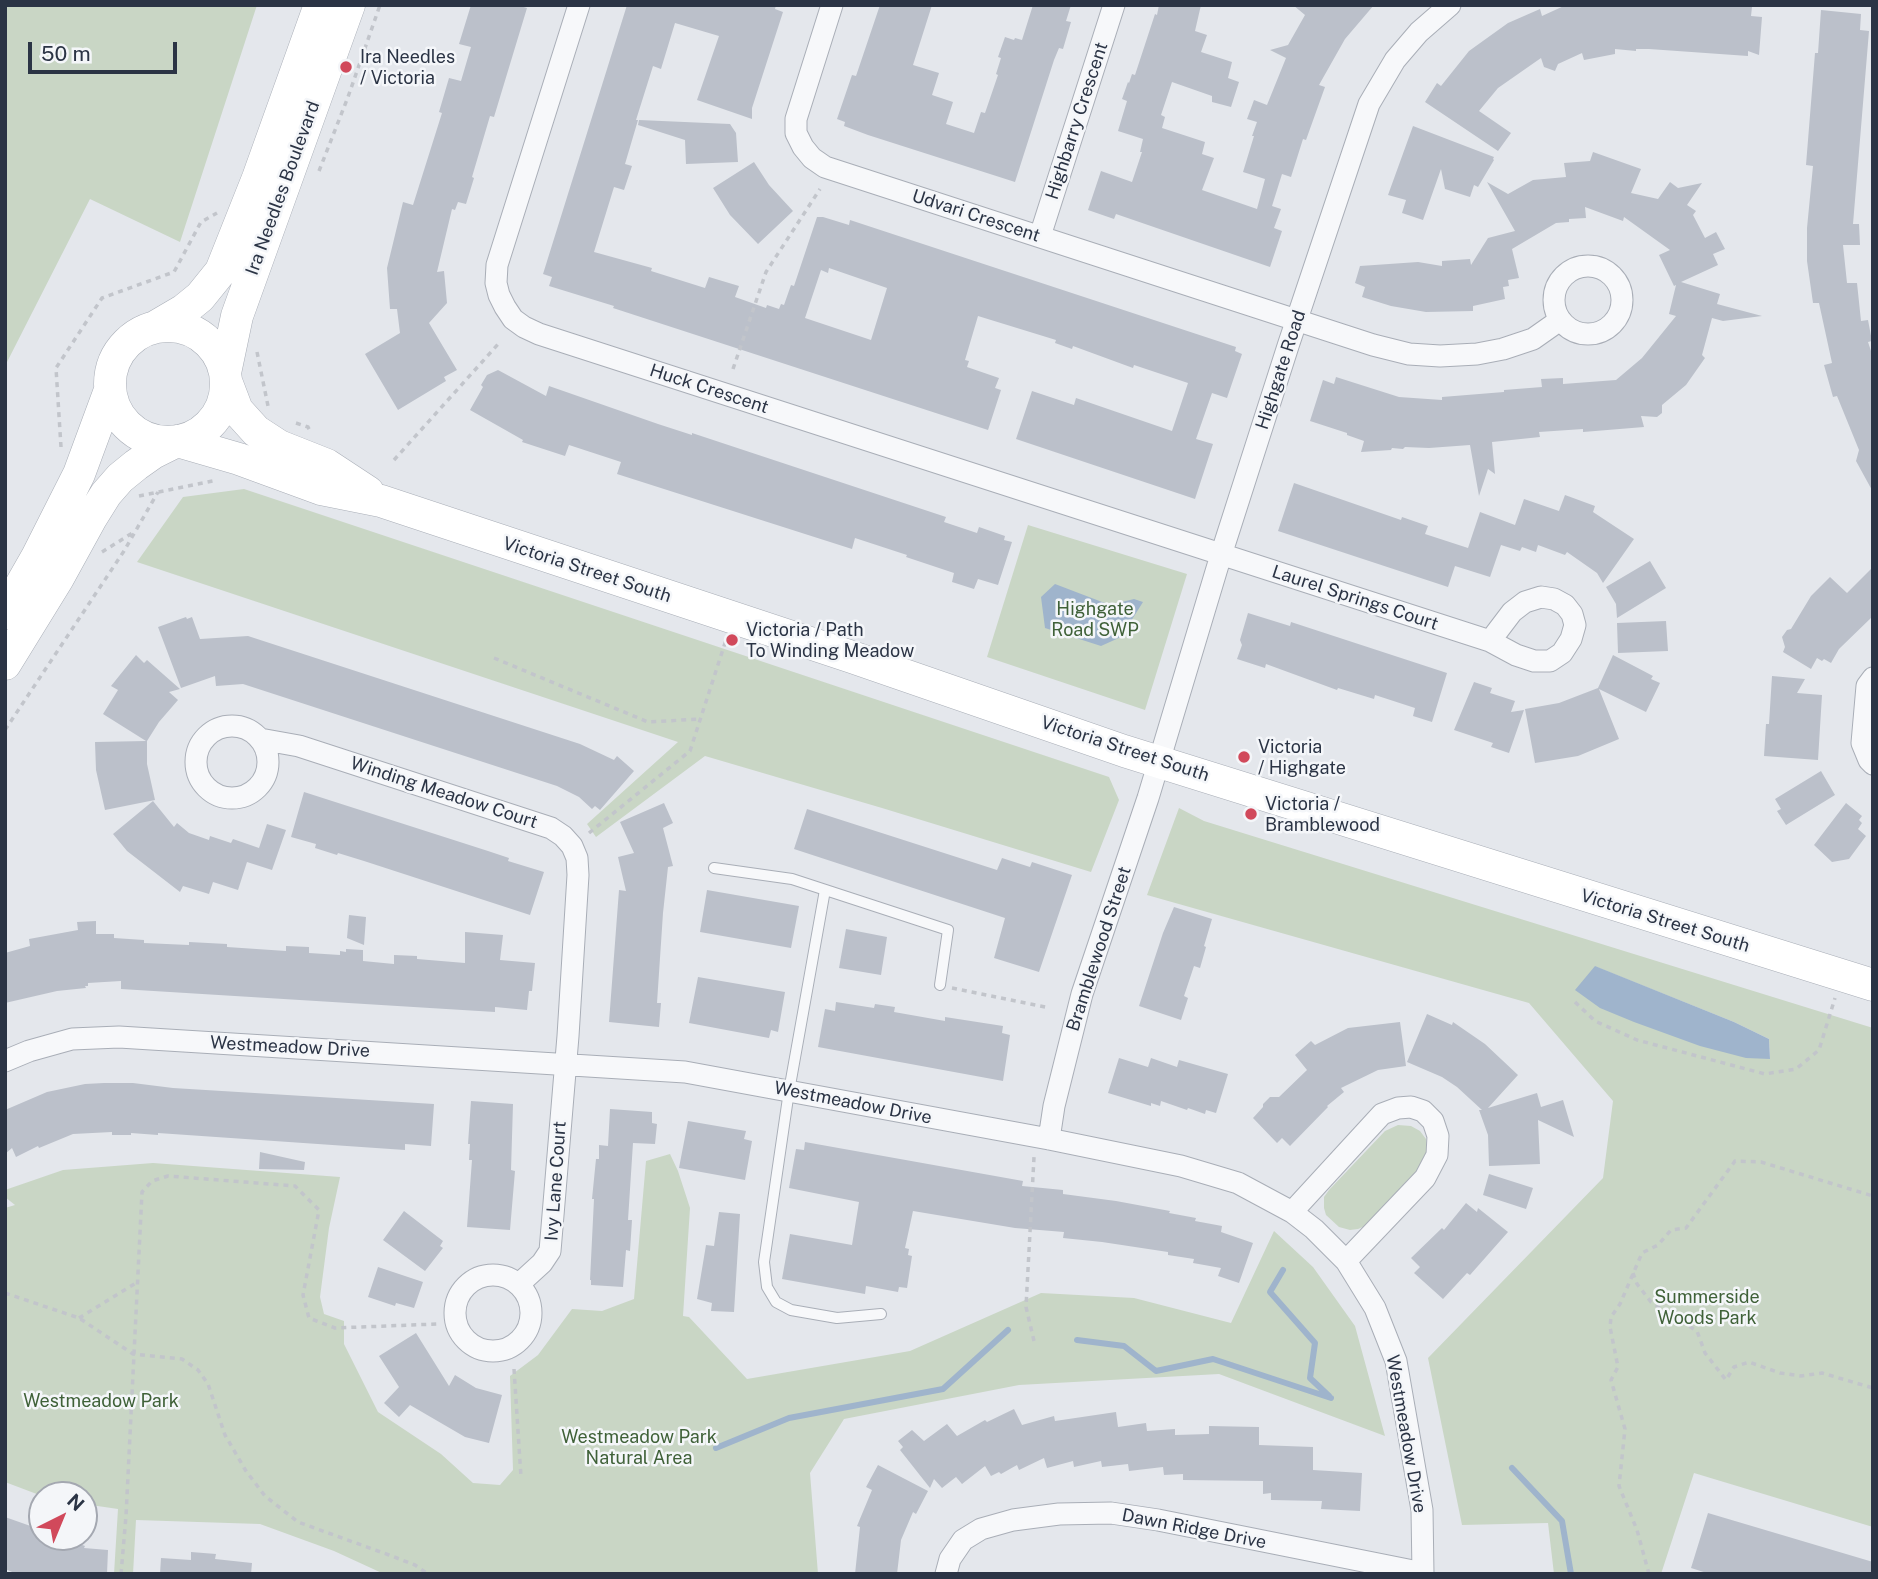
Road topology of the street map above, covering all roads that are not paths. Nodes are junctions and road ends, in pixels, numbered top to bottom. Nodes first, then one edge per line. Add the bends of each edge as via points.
1 (320, 5) edge
2 (349, 5) edge
3 (579, 5) edge
4 (832, 5) edge
5 (1114, 5) edge
6 (1450, 5) edge
7 (1040, 236) junction
8 (1297, 320) junction
9 (1560, 320) dead end
10 (155, 327) junction
11 (225, 377) junction
12 (110, 390) junction
13 (177, 441) junction
14 (381, 501) junction
15 (1221, 555) junction
16 (5, 612) edge
17 (1490, 641) dead end
18 (5, 664) edge
19 (1873, 678) edge
20 (260, 739) dead end
21 (1159, 761) junction
22 (1873, 764) edge
23 (714, 868) dead end
24 (825, 890) junction
25 (940, 985) road end
26 (1873, 985) edge
27 (5, 1061) edge
28 (564, 1064) junction
29 (789, 1091) junction
30 (1042, 1144) junction
31 (1292, 1212) junction
32 (1346, 1261) junction
33 (519, 1284) dead end
34 (881, 1314) dead end
35 (946, 1574) edge
36 (1423, 1574) edge

1 - 10 main road, Ira Needles Boulevard via 222,271 200,297
2 - 11 main road, Ira Needles Boulevard via 237,316
3 - 15 street, Huck Crescent via 498,265 499,295 513,318 539,334
4 - 7 street, Udvari Crescent via 796,119 796,133 812,158 825,167
5 - 7 street, Highbarry Crescent
6 - 8 street, Highgate Road via 1395,60 1369,104
7 - 8 street, Udvari Crescent
8 - 9 street, Udvari Crescent via 1385,348 1440,356 1503,349 1533,339
8 - 15 street, Highgate Road
10 - 11 main road via 180,327 198,334 214,349
10 - 12 main road via 137,334 119,353 111,371
11 - 13 main road via 223,400 213,420
11 - 14 main road, Victoria Street South via 237,410 256,431 278,446 327,465
12 - 13 main road via 118,413 130,428 160,441
12 - 16 main road via 79,474
13 - 14 main road, Victoria Street South via 321,489
13 - 18 main road via 136,465 106,494
14 - 21 main road, Victoria Street South
15 - 17 street, Laurel Springs Court
15 - 21 street, Highgate Road
19 - 22 street via 1867,686 1863,743
20 - 28 street, Winding Meadow Court via 299,746 551,828 568,841 577,858 578,875
21 - 26 main road, Victoria Street South
21 - 30 street, Bramblewood Street via 1082,994
23 - 24 lane via 792,879
24 - 25 lane via 948,930
24 - 29 lane
27 - 28 street, Westmeadow Drive via 72,1040 119,1037
28 - 29 street, Westmeadow Drive via 685,1072
28 - 33 street, Ivy Lane Court via 551,1251
29 - 30 street, Westmeadow Drive
29 - 34 lane via 764,1262 767,1287 776,1302 791,1310 836,1318
30 - 31 street, Westmeadow Drive via 1181,1166 1238,1183
31 - 32 street, Westmeadow Drive
31 - 32 street via 1382,1114 1410,1107 1423,1111 1438,1136 1437,1155 1425,1178
32 - 36 street, Westmeadow Drive via 1375,1308 1396,1362 1422,1510
35 - 36 street, Dawn Ridge Drive via 963,1540 981,1530 1013,1520 1098,1513 1158,1520

